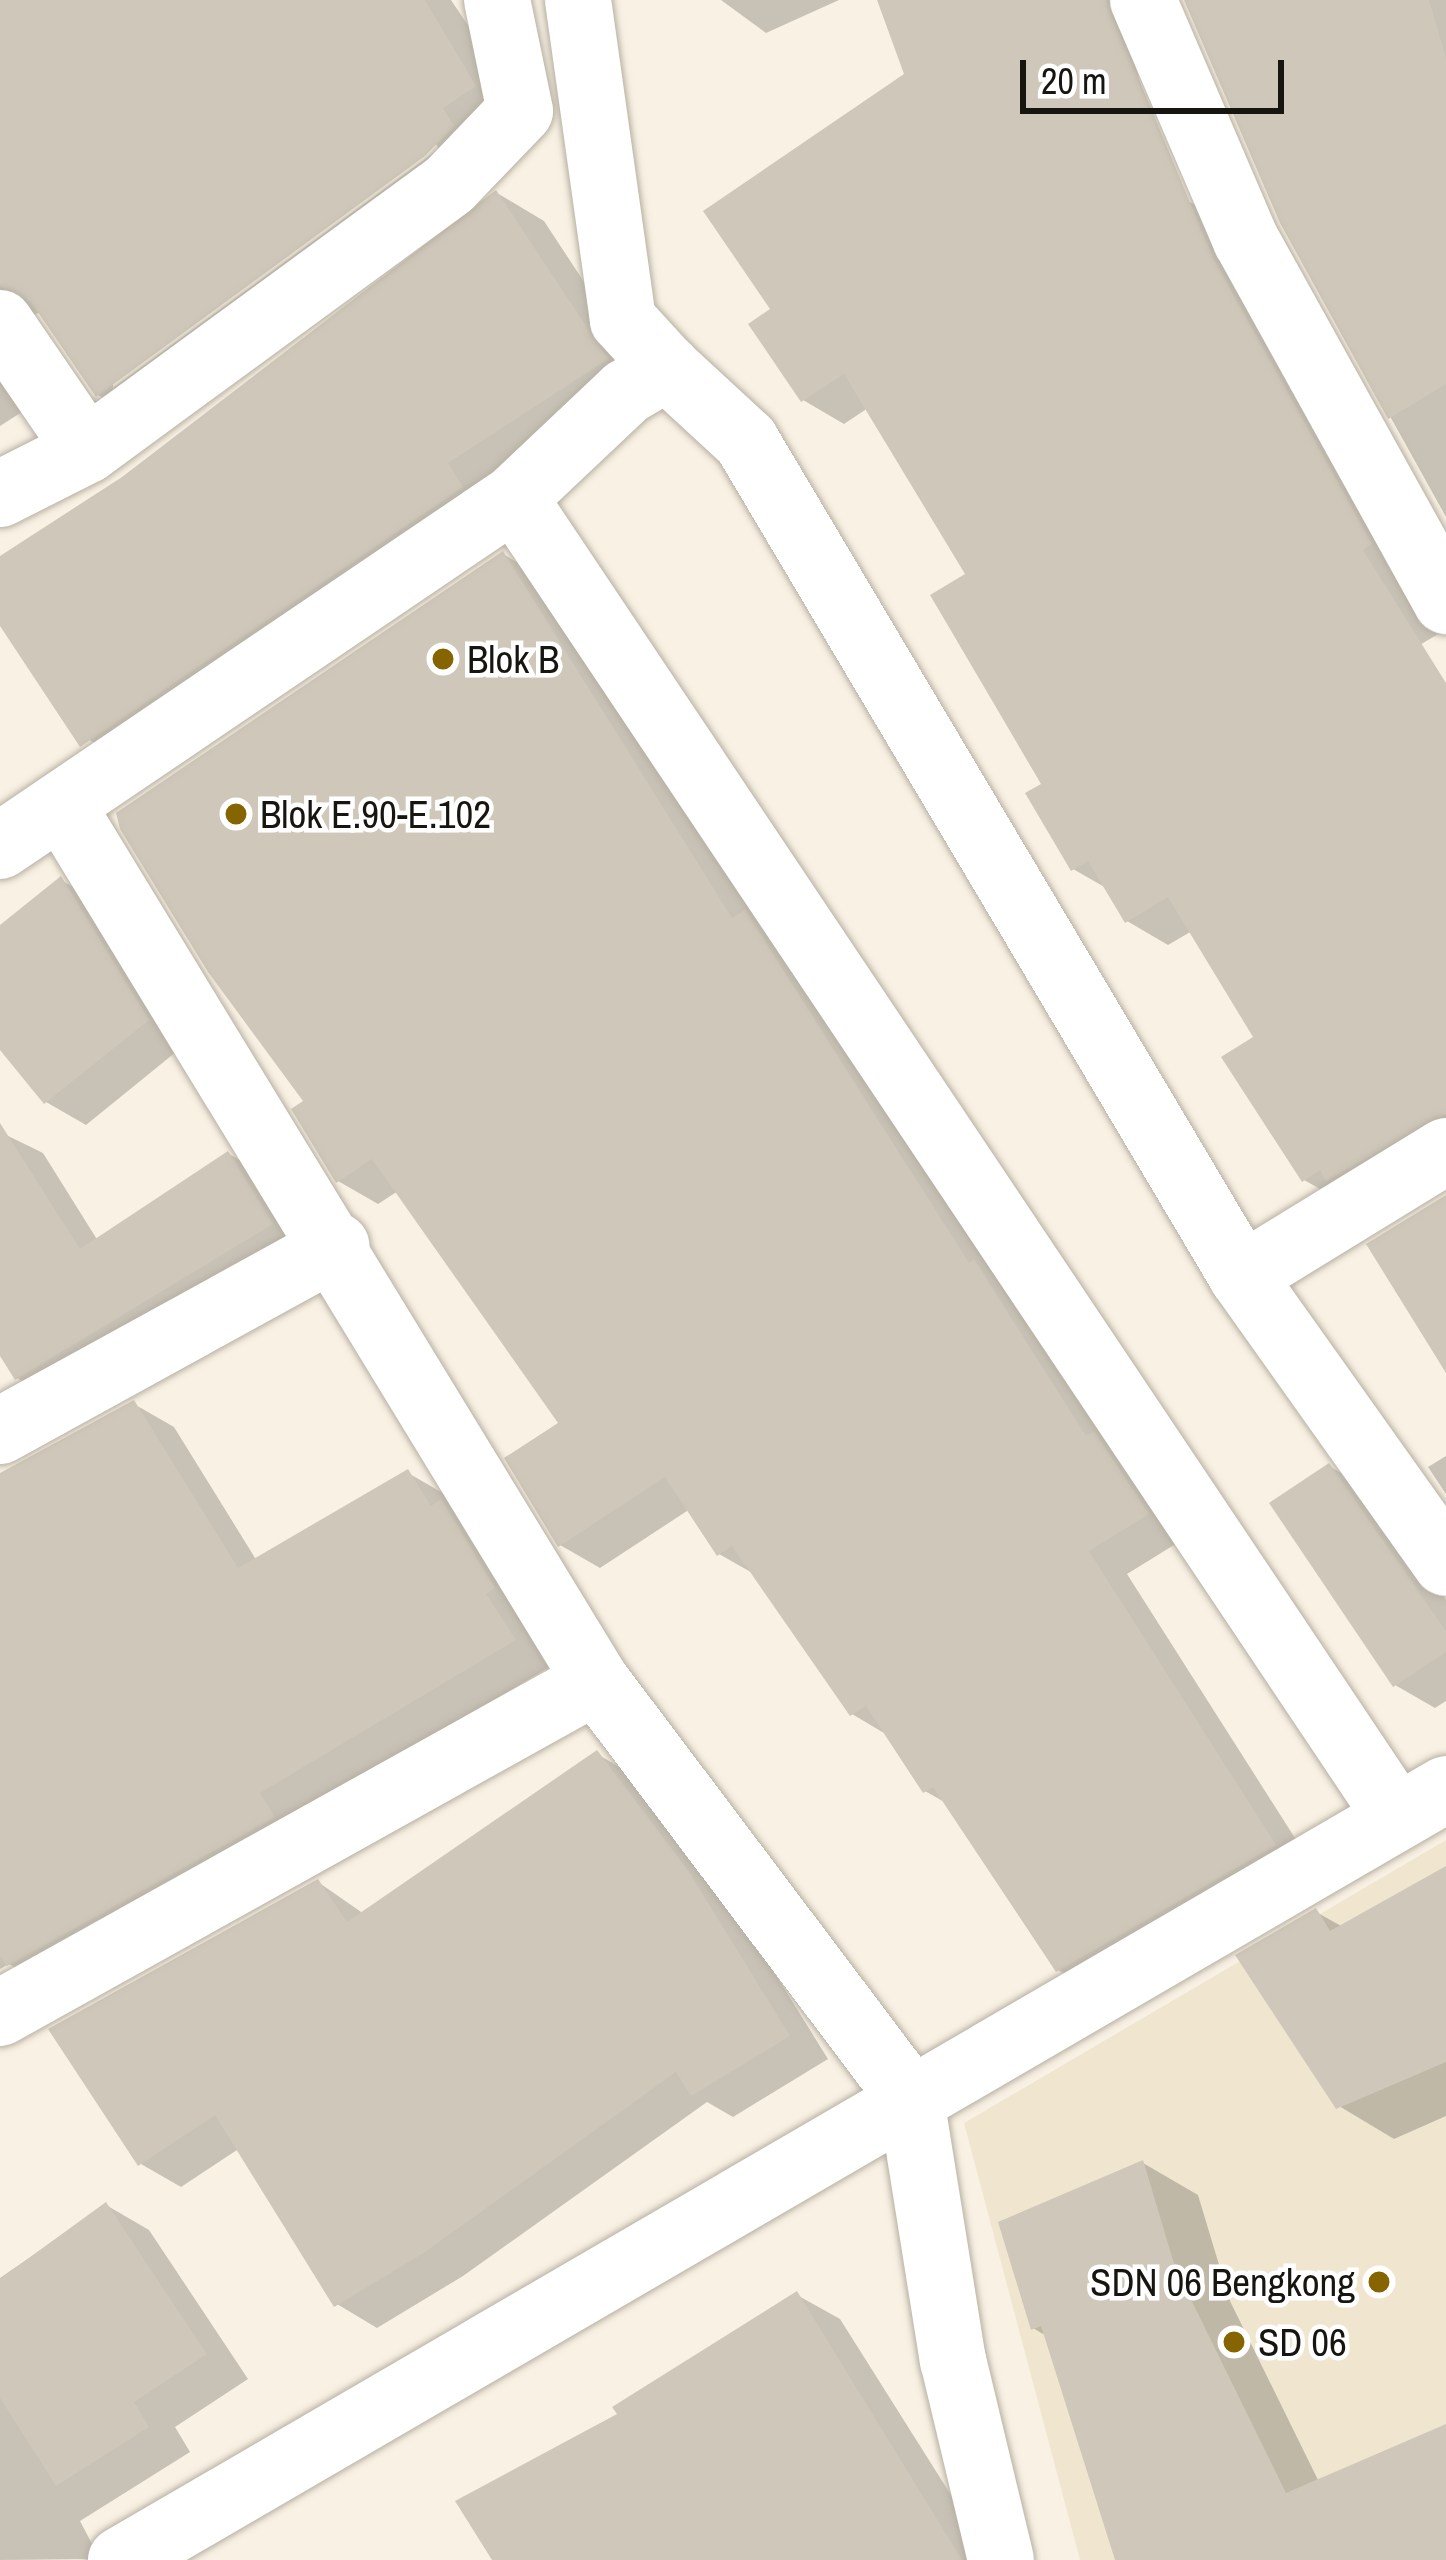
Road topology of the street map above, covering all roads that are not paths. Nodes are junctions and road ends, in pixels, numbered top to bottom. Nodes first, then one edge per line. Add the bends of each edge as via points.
1 (497, 0) edge
2 (578, 0) edge
3 (1143, 0) edge
4 (0, 323) edge
5 (667, 368) junction
6 (87, 450) junction
7 (0, 494) edge
8 (514, 498) junction
9 (1446, 602) edge
10 (64, 809) junction
11 (0, 846) edge
12 (1446, 1151) edge
13 (337, 1246) junction
14 (1242, 1276) junction
15 (0, 1431) edge
16 (1446, 1563) edge
17 (596, 1681) junction
18 (1422, 1803) edge
19 (0, 2013) edge
20 (911, 2099) junction
21 (121, 2560) edge
22 (1001, 2560) edge

1 - 6 street via 520,112 450,184
2 - 5 street via 623,320
3 - 9 street via 1246,240
4 - 6 street
5 - 8 street via 626,392
5 - 14 street via 746,441
6 - 7 street
8 - 10 street
8 - 18 street
10 - 11 street
10 - 13 street
12 - 14 street
13 - 15 street
13 - 17 street
14 - 16 street
17 - 19 street
17 - 20 street
18 - 20 street
20 - 21 street
20 - 22 street via 953,2360

